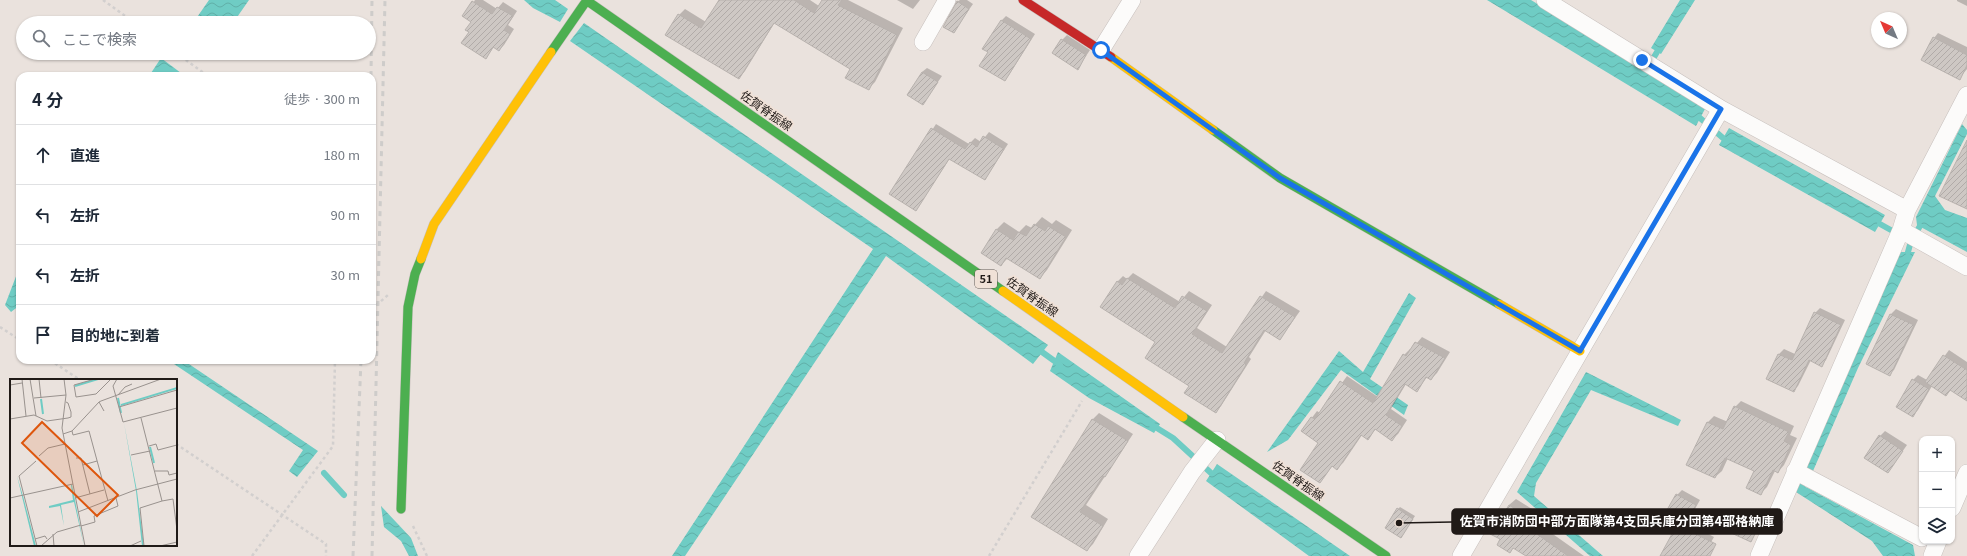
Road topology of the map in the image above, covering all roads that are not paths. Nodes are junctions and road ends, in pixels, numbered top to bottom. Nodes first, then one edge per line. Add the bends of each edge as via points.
1 (587, 0) edge
2 (947, 0) edge
3 (1023, 0) edge
4 (1132, 0) edge
5 (1545, 0) edge
6 (923, 42) dead end
7 (1101, 50) junction
8 (1967, 95) edge
9 (1719, 114) junction
10 (1907, 210) junction
11 (1901, 230) junction
12 (1967, 267) edge
13 (1580, 351) junction
14 (1213, 445) junction
15 (1795, 471) junction
16 (1967, 473) edge
17 (1955, 501) edge
18 (401, 509) road end
19 (1919, 538) edge
20 (1138, 556) edge
21 (1386, 556) edge
22 (1461, 556) edge
23 (1759, 556) edge

1 - 14 street, 佐賀脊振線 / 51
1 - 18 street via 434,224 415,274 408,307
2 - 6 street
3 - 7 street
4 - 7 street
5 - 9 street via 1658,69
7 - 13 street via 1280,178
8 - 10 street
9 - 10 street
9 - 13 street
10 - 11 street
11 - 12 street
11 - 15 street
13 - 22 street
14 - 20 street via 1192,472
14 - 21 street, 佐賀脊振線 / 51
15 - 19 street
15 - 23 street
16 - 17 street

